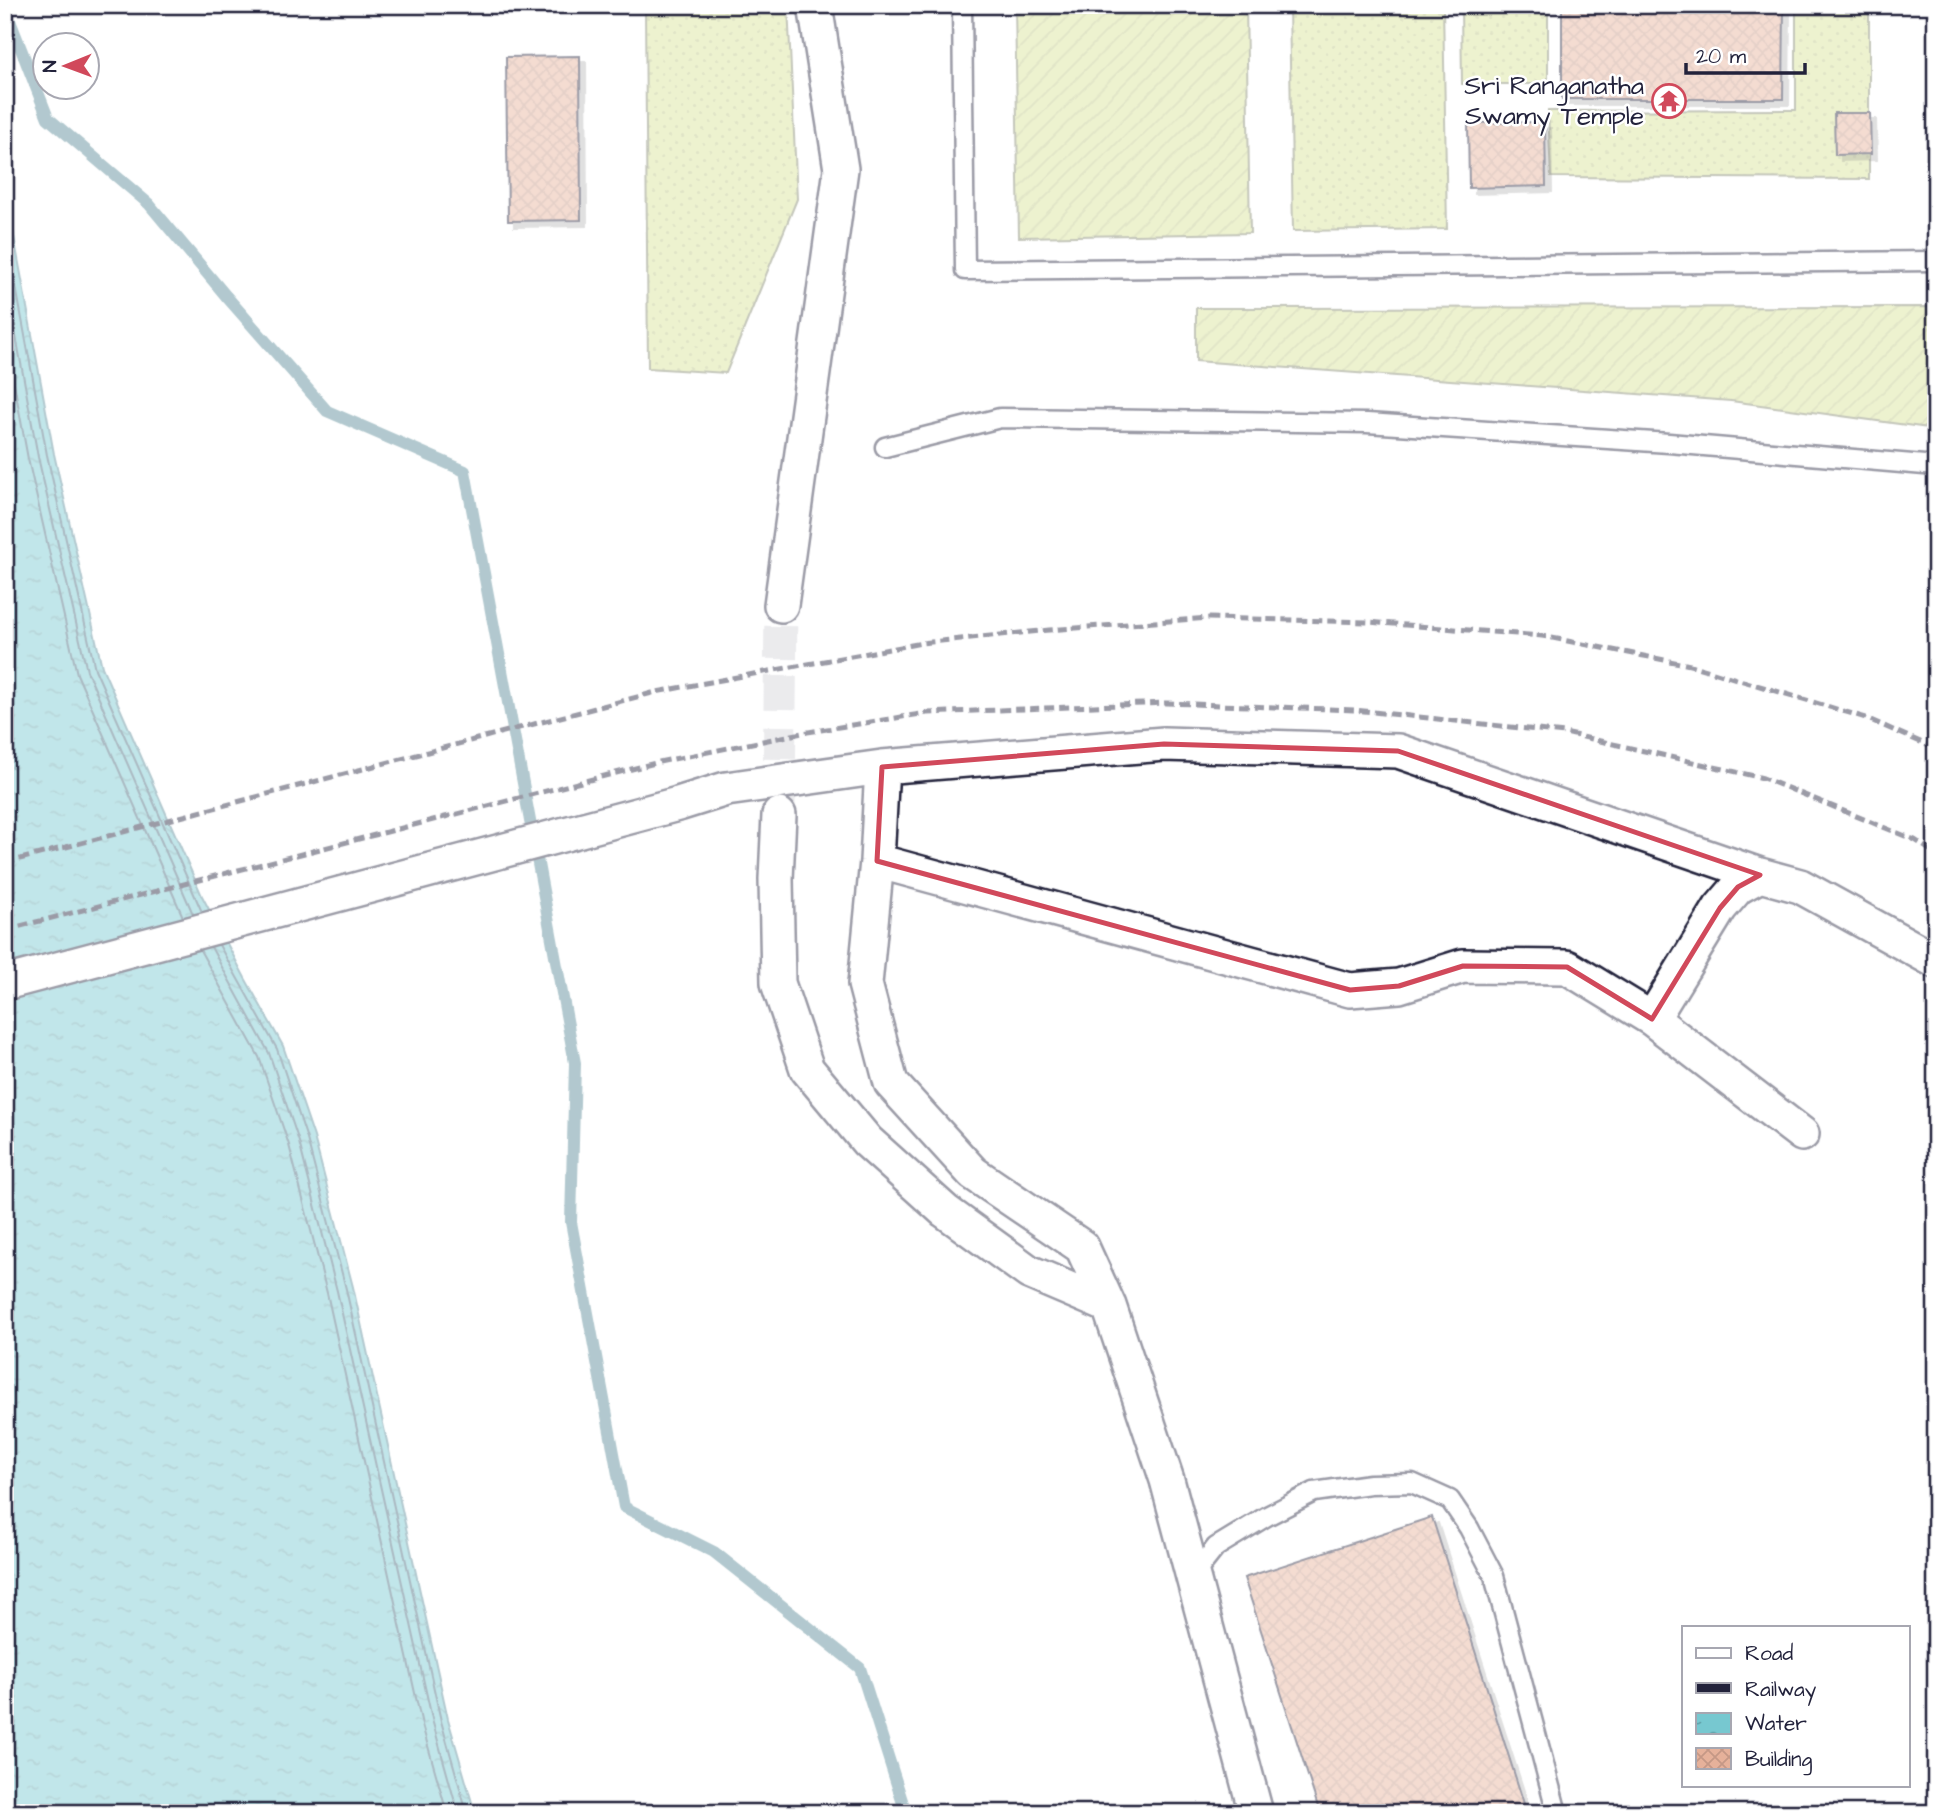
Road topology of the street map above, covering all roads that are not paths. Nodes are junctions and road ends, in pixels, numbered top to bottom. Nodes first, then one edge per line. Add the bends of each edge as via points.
1 (815, 5) edge
2 (962, 5) edge
3 (1936, 261) edge
4 (885, 447) dead end
5 (1936, 466) edge
6 (781, 605) tunnel mouth
7 (882, 767) junction
8 (779, 815) tunnel mouth
9 (877, 861) junction
10 (1760, 875) junction
11 (1936, 961) edge
12 (5, 984) edge
13 (1652, 1019) junction
14 (1802, 1134) dead end
15 (1109, 1306) junction
16 (1193, 1576) junction
17 (1256, 1813) edge
18 (1557, 1813) edge

1 - 6 street via 841,169
2 - 3 lane via 965,270
4 - 5 lane via 1000,418 1353,423
7 - 9 street
7 - 10 street via 1164,744 1398,751
7 - 12 street via 726,789
8 - 15 street via 778,982 807,1069 867,1141 945,1211 1028,1272
9 - 13 street via 1350,990 1399,986 1463,966 1567,967
9 - 15 street via 865,984 891,1083 973,1172 1082,1247
10 - 11 street via 1801,886
10 - 13 street via 1738,887 1720,908
13 - 14 street
15 - 16 street via 1167,1480
16 - 17 street
16 - 18 lane via 1216,1548 1314,1492 1412,1483 1450,1500 1494,1576

